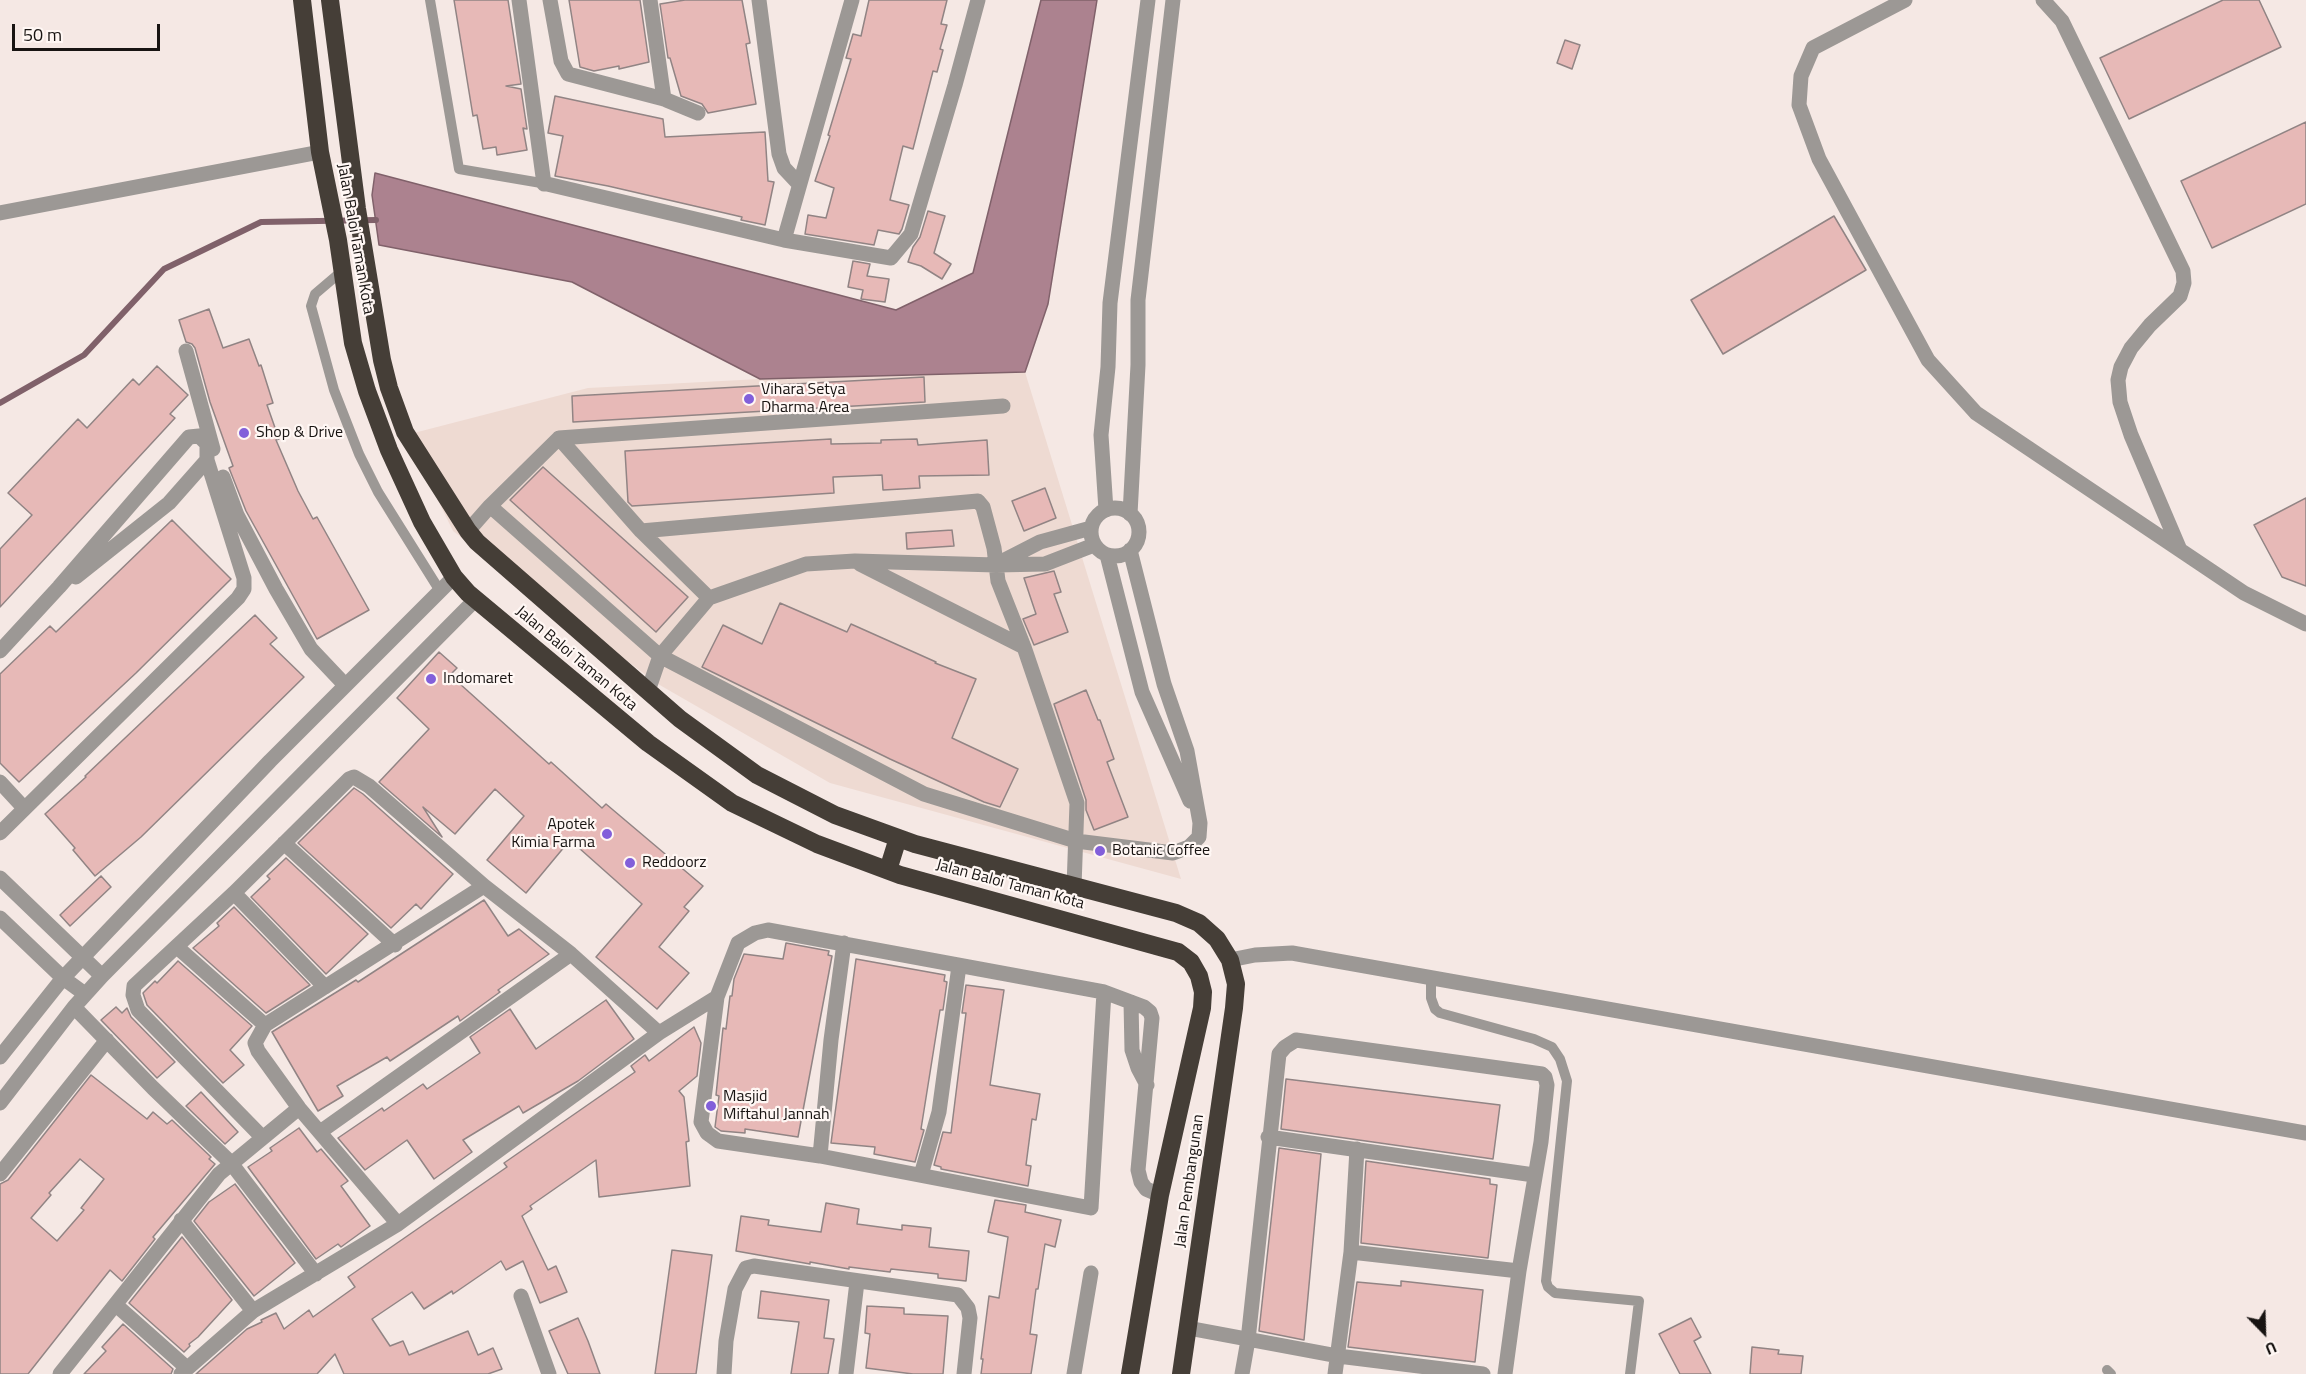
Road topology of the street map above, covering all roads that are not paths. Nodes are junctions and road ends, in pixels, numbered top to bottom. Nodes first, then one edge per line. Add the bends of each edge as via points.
1 (302, 0) edge
2 (330, 0) edge
3 (430, 0) edge
4 (519, 0) edge
5 (550, 0) edge
6 (650, 0) edge
7 (759, 0) edge
8 (852, 0) edge
9 (978, 0) edge
10 (1148, 0) edge
11 (1173, 0) edge
12 (1905, 0) edge
13 (2043, 0) edge
14 (664, 99) junction
15 (698, 113) dead end
16 (321, 152) junction
17 (545, 184) junction
18 (799, 184) junction
19 (0, 213) edge
20 (784, 240) junction
21 (342, 272) junction
22 (186, 351) dead end
23 (1003, 406) dead end
24 (559, 438) junction
25 (207, 460) junction
26 (490, 506) junction
27 (1106, 510) junction
28 (1130, 514) junction
29 (1091, 528) junction
30 (468, 531) junction
31 (641, 531) junction
32 (1094, 545) junction
33 (1130, 550) junction
34 (2180, 550) junction
35 (1107, 555) junction
36 (855, 561) junction
37 (996, 565) junction
38 (454, 578) junction
39 (59, 587) junction
40 (440, 591) junction
41 (709, 598) junction
42 (475, 600) junction
43 (2306, 624) edge
44 (1024, 647) junction
45 (0, 651) edge
46 (660, 656) junction
47 (345, 685) junction
48 (648, 691) junction
49 (0, 782) edge
50 (24, 808) junction
51 (1200, 823) junction
52 (0, 833) edge
53 (898, 838) junction
54 (1076, 841) junction
55 (284, 843) junction
56 (888, 870) junction
57 (0, 878) edge
58 (484, 886) junction
59 (1074, 886) junction
60 (234, 893) junction
61 (0, 918) edge
62 (844, 943) junction
63 (394, 945) junction
64 (177, 947) junction
65 (571, 954) junction
66 (84, 957) junction
67 (1230, 960) junction
68 (959, 966) junction
69 (102, 976) junction
70 (1431, 977) junction
71 (63, 978) junction
72 (325, 987) junction
73 (1104, 992) junction
74 (1235, 992) joint
75 (85, 994) junction
76 (717, 997) junction
77 (74, 1006) junction
78 (1202, 1008) joint
79 (265, 1025) junction
80 (658, 1033) junction
81 (107, 1040) junction
82 (0, 1057) edge
83 (0, 1103) edge
84 (299, 1108) junction
85 (320, 1132) junction
86 (2306, 1133) edge
87 (262, 1137) junction
88 (1268, 1137) junction
89 (1357, 1149) junction
90 (820, 1156) junction
91 (231, 1162) junction
92 (0, 1174) edge
93 (921, 1175) junction
94 (1534, 1175) junction
95 (1162, 1188) junction
96 (181, 1220) junction
97 (398, 1224) junction
98 (1351, 1252) junction
99 (1519, 1271) junction
100 (1091, 1273) dead end
101 (316, 1274) junction
102 (857, 1282) junction
103 (521, 1296) dead end
104 (116, 1305) junction
105 (253, 1311) junction
106 (1188, 1328) junction
107 (1248, 1340) junction
108 (1338, 1356) junction
109 (184, 1371) edge
110 (63, 1373) edge
111 (549, 1374) edge
112 (724, 1374) edge
113 (846, 1374) edge
114 (964, 1374) edge
115 (1074, 1374) edge
116 (1130, 1374) edge
117 (1180, 1374) edge
118 (1242, 1374) edge
119 (1335, 1374) edge
120 (1483, 1374) edge
121 (1505, 1374) edge
122 (1630, 1374) edge

1 - 16 highway, Jalan Baloi Taman Kota
2 - 30 highway, Jalan Baloi Taman Kota via 357,209 389,388 405,432
3 - 17 lane via 459,169
4 - 17 street
5 - 14 street via 561,61 568,74
6 - 14 street
7 - 18 street via 779,154 784,168
8 - 18 street
9 - 20 street via 910,234 891,258
10 - 27 street via 1110,303 1101,435
11 - 28 street via 1138,300
12 - 34 street via 1813,48 1801,76 1799,105 1819,159 1928,360 1976,413
13 - 34 street via 2062,21 2183,271 2180,296 2131,348 2118,380 2120,402 2131,435
14 - 15 street
16 - 19 street
16 - 21 highway, Jalan Baloi Taman Kota
17 - 20 street
18 - 20 street
21 - 38 highway, Jalan Baloi Taman Kota via 353,343 367,391 422,522
21 - 40 lane via 315,294 311,306 334,390 378,492
22 - 47 street via 237,515 311,649
23 - 24 street
24 - 26 street
24 - 31 street
25 - 39 street via 169,503 84,573
25 - 39 street via 207,444 199,436 189,437
25 - 50 street via 244,578 244,589
26 - 30 street
26 - 46 street
27 - 28 street via 1114,508
27 - 29 street
28 - 33 street via 1138,536
29 - 32 street
29 - 37 street via 1040,542
30 - 48 highway, Jalan Baloi Taman Kota
31 - 37 street via 978,501 983,507
31 - 41 street
32 - 35 street
32 - 37 street via 1045,564
33 - 35 street
33 - 51 street via 1161,674 1187,751
34 - 43 street via 2244,593
35 - 51 street via 1142,692
36 - 37 street
36 - 41 street via 806,564
36 - 44 street
37 - 44 street via 998,581
38 - 40 street
38 - 42 highway, Jalan Baloi Taman Kota
39 - 45 street
40 - 47 street
41 - 46 street
42 - 56 highway, Jalan Baloi Taman Kota via 648,743 732,803 817,844
42 - 69 street
44 - 54 street via 1077,803
46 - 48 street
46 - 54 street via 924,794
47 - 66 street
48 - 53 highway, Jalan Baloi Taman Kota via 757,776 836,815
49 - 50 street
50 - 52 street
51 - 54 street via 1199,837 1189,847 1173,853
53 - 56 highway
53 - 59 highway, Jalan Baloi Taman Kota
54 - 59 street
55 - 58 street via 354,777
55 - 60 street
55 - 63 street
56 - 78 highway, Jalan Baloi Taman Kota via 1178,952 1191,962 1199,976
57 - 66 street
58 - 63 street
58 - 65 street
59 - 67 highway, Jalan Baloi Taman Kota via 1199,923 1217,939
60 - 64 street
60 - 72 street
61 - 71 street
62 - 68 street
62 - 76 street via 768,930 755,933 738,943
62 - 90 street
63 - 72 street
64 - 79 street
64 - 87 street via 134,986 138,1010
65 - 80 street
65 - 85 street
66 - 69 street
66 - 71 street
67 - 70 street via 1292,953
67 - 74 highway, Jalan Baloi Taman Kota
68 - 73 street
68 - 93 street via 939,1112
69 - 75 street
70 - 86 street
70 - 122 lane via 1431,998 1440,1013 1534,1039 1552,1047 1560,1059 1568,1081 1546,1281 1555,1293 1639,1301
71 - 75 street
71 - 82 street
72 - 79 street
73 - 93 street via 1091,1208
73 - 95 street via 1144,1007 1152,1018 1138,1170 1146,1189
74 - 106 highway, Jalan Pembangunan
75 - 77 street
76 - 80 street
76 - 90 street via 701,1122 708,1133 718,1141
77 - 81 street
77 - 83 street
78 - 95 highway, Jalan Pembangunan
79 - 84 street via 255,1043 258,1051
80 - 97 street
81 - 91 street
81 - 92 street
84 - 85 street
84 - 87 street
85 - 97 street
87 - 91 street
88 - 89 street
88 - 94 street via 1279,1054 1296,1040 1542,1074 1547,1085
88 - 107 street
89 - 94 street
89 - 98 street
90 - 93 street
91 - 96 street
91 - 101 street
94 - 99 street
95 - 116 highway, Jalan Pembangunan
96 - 104 street
96 - 105 street
97 - 101 street
98 - 99 street
98 - 108 street
99 - 121 street
100 - 115 street
101 - 105 street
102 - 112 street via 746,1268 735,1289
102 - 113 street
102 - 114 street via 958,1295 970,1318
103 - 111 street
104 - 109 street
104 - 110 street
105 - 109 street
106 - 107 street
106 - 117 highway, Jalan Pembangunan
107 - 108 street
107 - 118 street
108 - 119 street
108 - 120 street

